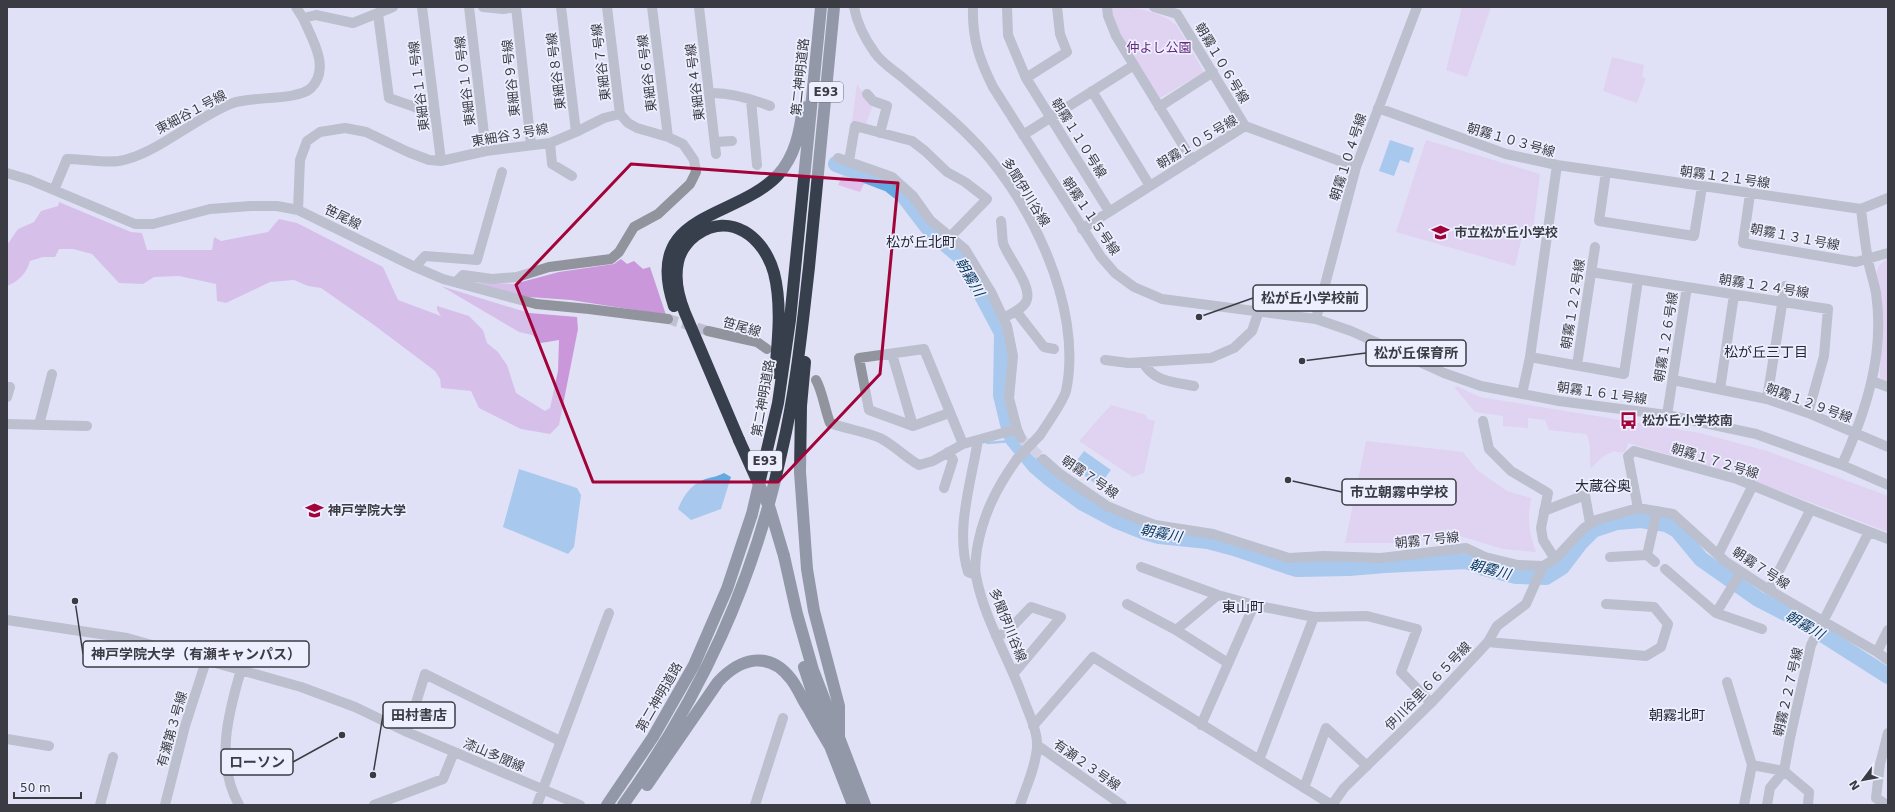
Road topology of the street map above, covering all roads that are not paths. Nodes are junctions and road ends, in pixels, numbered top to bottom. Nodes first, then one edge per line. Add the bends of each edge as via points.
1 (296, 7) edge
2 (393, 7) edge
3 (422, 7) edge
4 (469, 7) edge
5 (483, 7) edge
6 (516, 7) edge
7 (561, 7) edge
8 (608, 7) edge
9 (652, 7) edge
10 (700, 7) edge
11 (821, 7) edge
12 (834, 7) edge
13 (854, 7) edge
14 (973, 7) edge
15 (1006, 7) edge
16 (1057, 7) edge
17 (1107, 7) edge
18 (1154, 7) edge
19 (1417, 7) edge
20 (378, 14) junction
21 (303, 18) junction
22 (1134, 65) junction
23 (1213, 72) junction
24 (1026, 78) junction
25 (813, 83) junction
26 (1092, 91) junction
27 (709, 93) junction
28 (867, 94) dead end
29 (751, 100) junction
30 (770, 106) dead end
31 (1159, 107) junction
32 (1378, 108) junction
33 (435, 114) junction
34 (620, 114) junction
35 (1051, 117) junction
36 (1245, 126) junction
37 (576, 132) junction
38 (880, 133) junction
39 (1023, 135) junction
40 (668, 137) junction
41 (732, 141) dead end
42 (715, 142) junction
43 (550, 143) junction
44 (531, 145) junction
45 (486, 151) junction
46 (716, 154) dead end
47 (838, 158) dead end
48 (1192, 160) junction
49 (441, 161) junction
50 (849, 161) junction
51 (757, 165) dead end
52 (1557, 165) junction
53 (1356, 167) junction
54 (502, 172) dead end
55 (1606, 172) junction
56 (7, 173) edge
57 (572, 176) dead end
58 (818, 177) junction
59 (1150, 186) junction
60 (1702, 187) junction
61 (54, 190) junction
62 (1750, 194) junction
63 (1888, 198) edge
64 (1861, 209) junction
65 (298, 210) junction
66 (1109, 212) junction
67 (1001, 221) dead end
68 (1082, 228) junction
69 (950, 237) junction
70 (1595, 247) dead end
71 (1888, 254) edge
72 (1868, 259) junction
73 (415, 267) junction
74 (1591, 272) junction
75 (1638, 280) junction
76 (456, 282) junction
77 (1785, 286) dead end
78 (1687, 287) junction
79 (1734, 295) junction
80 (1782, 302) junction
81 (1016, 311) junction
82 (1259, 311) junction
83 (1003, 318) junction
84 (1316, 319) junction
85 (668, 320) tunnel mouth
86 (708, 331) tunnel mouth
87 (768, 349) dead end
88 (1054, 349) dead end
89 (892, 354) junction
90 (1530, 356) junction
91 (1105, 360) dead end
92 (1143, 362) junction
93 (1577, 365) junction
94 (52, 374) dead end
95 (816, 380) dead end
96 (1673, 380) junction
97 (1872, 381) junction
98 (1194, 386) dead end
99 (7, 387) edge
100 (1888, 387) edge
101 (1720, 390) junction
102 (1522, 394) junction
103 (7, 397) edge
104 (1767, 399) junction
105 (948, 413) junction
106 (1808, 413) junction
107 (1667, 415) junction
108 (1483, 421) dead end
109 (7, 424) edge
110 (39, 425) junction
111 (88, 426) dead end
112 (913, 426) junction
113 (1856, 434) junction
114 (978, 440) junction
115 (736, 442) junction
116 (963, 444) junction
117 (1888, 447) edge
118 (948, 452) junction
119 (1043, 459) tunnel mouth
120 (1842, 465) junction
121 (763, 471) junction
122 (1888, 484) edge
123 (1753, 485) junction
124 (944, 488) dead end
125 (1638, 508) junction
126 (1811, 509) junction
127 (1544, 511) junction
128 (1657, 514) junction
129 (1590, 524) junction
130 (1869, 532) junction
131 (1888, 539) edge
132 (1718, 555) junction
133 (780, 557) junction
134 (1610, 557) dead end
135 (1554, 559) junction
136 (1141, 567) dead end
137 (1542, 569) junction
138 (1665, 569) dead end
139 (976, 575) junction
140 (1739, 575) junction
141 (1769, 590) junction
142 (1218, 595) junction
143 (1127, 604) dead end
144 (1606, 604) dead end
145 (1254, 605) junction
146 (1716, 612) junction
147 (609, 613) dead end
148 (1314, 617) junction
149 (7, 620) edge
150 (1821, 624) junction
151 (1762, 629) dead end
152 (1176, 630) junction
153 (1888, 630) edge
154 (996, 636) junction
155 (1488, 642) junction
156 (1877, 652) junction
157 (1888, 660) edge
158 (206, 661) junction
159 (1228, 663) junction
160 (241, 670) junction
161 (1014, 674) junction
162 (1727, 682) dead end
163 (1431, 702) junction
164 (783, 718) dead end
165 (1201, 725) junction
166 (1033, 726) junction
167 (407, 732) junction
168 (1888, 732) edge
169 (839, 738) junction
170 (7, 739) edge
171 (560, 741) junction
172 (1037, 745) junction
173 (49, 746) dead end
174 (830, 746) junction
175 (454, 752) junction
176 (113, 757) dead end
177 (1259, 760) junction
178 (1752, 765) junction
179 (1367, 766) junction
180 (1784, 771) junction
181 (1304, 788) junction
182 (543, 790) junction
183 (100, 805) edge
184 (165, 805) edge
185 (239, 805) edge
186 (374, 805) edge
187 (537, 805) edge
188 (580, 805) edge
189 (607, 805) edge
190 (623, 805) edge
191 (631, 805) edge
192 (755, 805) edge
193 (853, 805) edge
194 (865, 805) edge
195 (1020, 805) edge
196 (1122, 805) edge
197 (1332, 805) edge
198 (1744, 805) edge
199 (1767, 805) edge
200 (1808, 805) edge
201 (1887, 805) edge

1 - 21 street
2 - 20 street
3 - 33 street, 東細谷１１号線
4 - 45 street, 東細谷１０号線
5 - 6 street
6 - 44 street, 東細谷９号線
7 - 37 street, 東細谷８号線
8 - 34 street, 東細谷７号線
9 - 40 street, 東細谷６号線
10 - 27 street, 東細谷４号線
11 - 25 highway, 第二神明道路 / E93
12 - 58 highway, 第二神明道路 / E93
13 - 139 street, 多聞伊川谷線, bridge via 859,27 876,55 969,135 999,170 1035,227 1052,265 1067,323 1070,355 1065,392 1051,419 1017,459 991,500 981,528 975,565
14 - 39 street, 朝霧１１５号線 via 974,31 981,63
15 - 24 street, 朝霧１１０号線 via 1008,35
16 - 24 street via 1060,34 1067,52
17 - 22 street via 1116,36
18 - 23 street, 朝霧１０６号線 via 1177,14
19 - 32 street, 朝霧１０４号線
20 - 21 street via 353,23 316,15
20 - 33 street via 389,98
21 - 61 street, 東細谷１号線 via 320,59 319,74 310,89 292,96 234,102 142,153 119,161 67,159
22 - 26 street
22 - 31 street
23 - 31 street
23 - 36 street, 朝霧１０６号線
24 - 35 street, 朝霧１１０号線
25 - 115 highway via 803,107 795,148 777,175 759,190 693,225 678,239 669,259 667,281 673,305
25 - 121 highway, 第二神明道路 / E93 via 790,320 778,403
26 - 35 street
26 - 59 street
27 - 29 street via 719,92
27 - 42 street, 東細谷４号線
28 - 38 street via 873,101 887,106
29 - 30 street
29 - 51 street
31 - 48 street
32 - 52 street, 朝霧１０３号線 via 1506,154
32 - 53 street, 朝霧１０４号線
33 - 49 street, 東細谷１１号線
34 - 37 street, 東細谷３号線 via 604,118
34 - 40 street via 637,128
35 - 39 street
35 - 66 street, 朝霧１１０号線
36 - 48 street, 朝霧１０５号線
36 - 53 street, 朝霧１０５号線
37 - 43 street, 東細谷３号線
38 - 50 street via 855,126
38 - 69 street via 912,141 947,172 987,199
39 - 68 street, 朝霧１１５号線
40 - 76 street via 689,150 696,172 690,184 658,214 634,227 619,252 611,259 549,267 517,276 492,278 463,275
41 - 42 street
42 - 46 street, 東細谷４号線
43 - 44 street, 東細谷３号線
43 - 57 street via 552,164
44 - 45 street, 東細谷３号線
45 - 49 street, 東細谷３号線
47 - 50 street
48 - 59 street, 朝霧１０５号線
49 - 65 street, 東細谷３号線 via 429,160 408,152 366,132 345,128 320,132 307,141 300,160
50 - 69 street via 892,177 913,196 930,220
52 - 55 street, 朝霧１２１号線
52 - 90 street, 朝霧１０３号線
53 - 84 street, 朝霧１０４号線
54 - 73 street via 478,260 425,256
55 - 60 street, 朝霧１２１号線
55 - 60 street via 1599,221 1694,236
56 - 61 street, 笹尾線
58 - 169 highway via 802,406 800,472 807,569 814,611 839,706
58 - 190 highway, 第二神明道路 / E93 via 803,324 790,410 781,458 762,527 738,596 705,672 665,743
59 - 66 street, 朝霧１０５号線
60 - 62 street, 朝霧１２１号線
61 - 65 street, 笹尾線 via 135,224 153,224 210,209 277,206
62 - 64 street, 朝霧１２１号線
62 - 72 street, 朝霧１３１号線 via 1743,243 1790,255 1856,262
63 - 64 street, 朝霧１２１号線
64 - 72 street
65 - 73 street, 笹尾線
66 - 68 street, 朝霧１０５号線
67 - 81 street via 1003,242 1026,286 1028,295 1026,302
68 - 82 street, 朝霧１１５号線 via 1115,273 1134,287 1162,299
69 - 83 street via 965,249 991,292
70 - 74 street, 朝霧１２２号線
71 - 72 street, 朝霧１３１号線
72 - 97 street via 1876,293 1878,319
73 - 76 street, 笹尾線
74 - 75 street, 朝霧１２４号線
74 - 93 street, 朝霧１２２号線
75 - 78 street, 朝霧１２４号線
75 - 93 street via 1624,374
76 - 85 street, 笹尾線 via 536,304
77 - 80 street
78 - 79 street, 朝霧１２４号線
78 - 96 street, 朝霧１２６号線
79 - 80 street, 朝霧１２４号線
79 - 101 street
80 - 104 street
80 - 106 street, 朝霧１２４号線 via 1828,309 1824,356
81 - 83 street
81 - 88 street via 1044,347
82 - 84 street, 朝霧１１５号線
82 - 92 street via 1252,331 1234,348 1211,358
83 - 114 street via 1013,356 1009,398 1019,434
84 - 102 street, 朝霧１６１号線 via 1351,330 1444,373 1481,386
86 - 87 street, 笹尾線 via 757,342
89 - 105 street via 924,349
89 - 112 street
89 - 112 street via 859,358 869,410
90 - 93 street
90 - 102 street, 朝霧１０３号線
91 - 92 street
92 - 98 street via 1156,378
94 - 110 street
95 - 118 street via 821,388 822,400 830,423 882,439 919,465 933,461
96 - 101 street, 朝霧１２９号線
96 - 107 street, 朝霧１２６号線
97 - 100 street
97 - 113 street
99 - 103 street via 10,387
101 - 104 street, 朝霧１２９号線
102 - 107 street, 朝霧１６１号線
104 - 106 street, 朝霧１２９号線
105 - 112 street
105 - 116 street
106 - 113 street, 朝霧１２９号線
107 - 120 street, 朝霧１６１号線 via 1756,434
108 - 127 street via 1489,449 1511,471 1548,493
109 - 110 street
110 - 111 street
113 - 117 street, 朝霧１２９号線
113 - 120 street
114 - 116 street
114 - 139 street via 963,523 966,564 968,572
115 - 121 highway via 685,313 676,282 678,261 687,244 702,231 720,226 738,228 753,237 765,252 776,281 776,362
115 - 133 highway
116 - 118 street
118 - 124 street via 953,460
119 - 137 street, 朝霧７号線 via 1060,474 1107,506 1136,518 1155,525 1212,534 1290,558 1381,558 1466,548 1485,557
120 - 122 street, 朝霧１６１号線
121 - 189 highway, 第二神明道路 / E93 via 736,564 694,665 653,738
123 - 125 street, 朝霧１７２号線 via 1737,478 1634,451 1628,456
123 - 126 street, 朝霧１７２号線
123 - 132 street
125 - 128 street, 朝霧７号線
125 - 129 street, 朝霧７号線
126 - 130 street, 朝霧１７２号線
126 - 141 street
127 - 129 street via 1584,495
127 - 135 street via 1541,528 1543,540
128 - 132 street, 朝霧７号線 via 1673,514
128 - 134 street via 1651,558
129 - 135 street, 朝霧７号線
130 - 131 street, 朝霧１７２号線
130 - 150 street, 朝霧２２７号線
132 - 140 street, 朝霧７号線
133 - 169 highway via 813,670
133 - 174 highway via 800,652
135 - 137 street, 朝霧７号線
136 - 142 street
137 - 155 street, 伊川谷里６６５号線 via 1526,604 1497,626
138 - 146 street
139 - 154 street, 多聞伊川谷線 via 983,604
140 - 141 street, 朝霧７号線
140 - 146 street
141 - 150 street, 朝霧７号線
142 - 145 street
142 - 152 street
143 - 152 street
144 - 155 street via 1654,607 1668,624 1662,647 1646,656
145 - 148 street
145 - 159 street
146 - 151 street
147 - 171 street
148 - 163 street via 1367,616 1417,629 1401,672
148 - 177 street
149 - 158 street, 漆山多聞線 via 127,638
150 - 156 street, 朝霧７号線
150 - 180 street, 朝霧２２７号線 via 1814,640 1797,704
152 - 159 street
153 - 156 street
154 - 161 street, 多聞伊川谷線
154 - 161 street via 1006,633 1031,607 1061,617
155 - 163 street, 伊川谷里６６５号線
156 - 157 street, 朝霧７号線
158 - 160 street, 漆山多聞線
158 - 184 street, 有瀬第３号線 via 185,726
159 - 165 street
160 - 167 street, 漆山多聞線 via 301,686 355,707
160 - 185 street via 227,723 225,749 227,775
161 - 166 street, 多聞伊川谷線
162 - 178 street
163 - 179 street, 伊川谷里６６５号線
164 - 192 street
165 - 166 street via 1093,657
165 - 177 street
166 - 172 street, 多聞伊川谷線
167 - 171 street via 425,674
167 - 175 street, 漆山多聞線
168 - 201 street via 1880,764 1876,798
169 - 194 highway
170 - 173 street
171 - 182 street
172 - 195 street, 多聞伊川谷線
172 - 196 street, 有瀬２３号線
174 - 191 highway via 796,686 784,672 778,666 764,660 747,661 732,669 718,682
174 - 193 highway
175 - 182 street, 漆山多聞線
175 - 186 street via 442,779
176 - 183 street
177 - 181 street
178 - 180 street
178 - 198 street
179 - 181 street via 1326,728
179 - 197 street, 伊川谷里６６５号線 via 1344,788
180 - 199 street, 朝霧２２７号線 via 1770,788
180 - 200 street via 1809,792
181 - 197 street
182 - 187 street
182 - 188 street, 漆山多聞線

